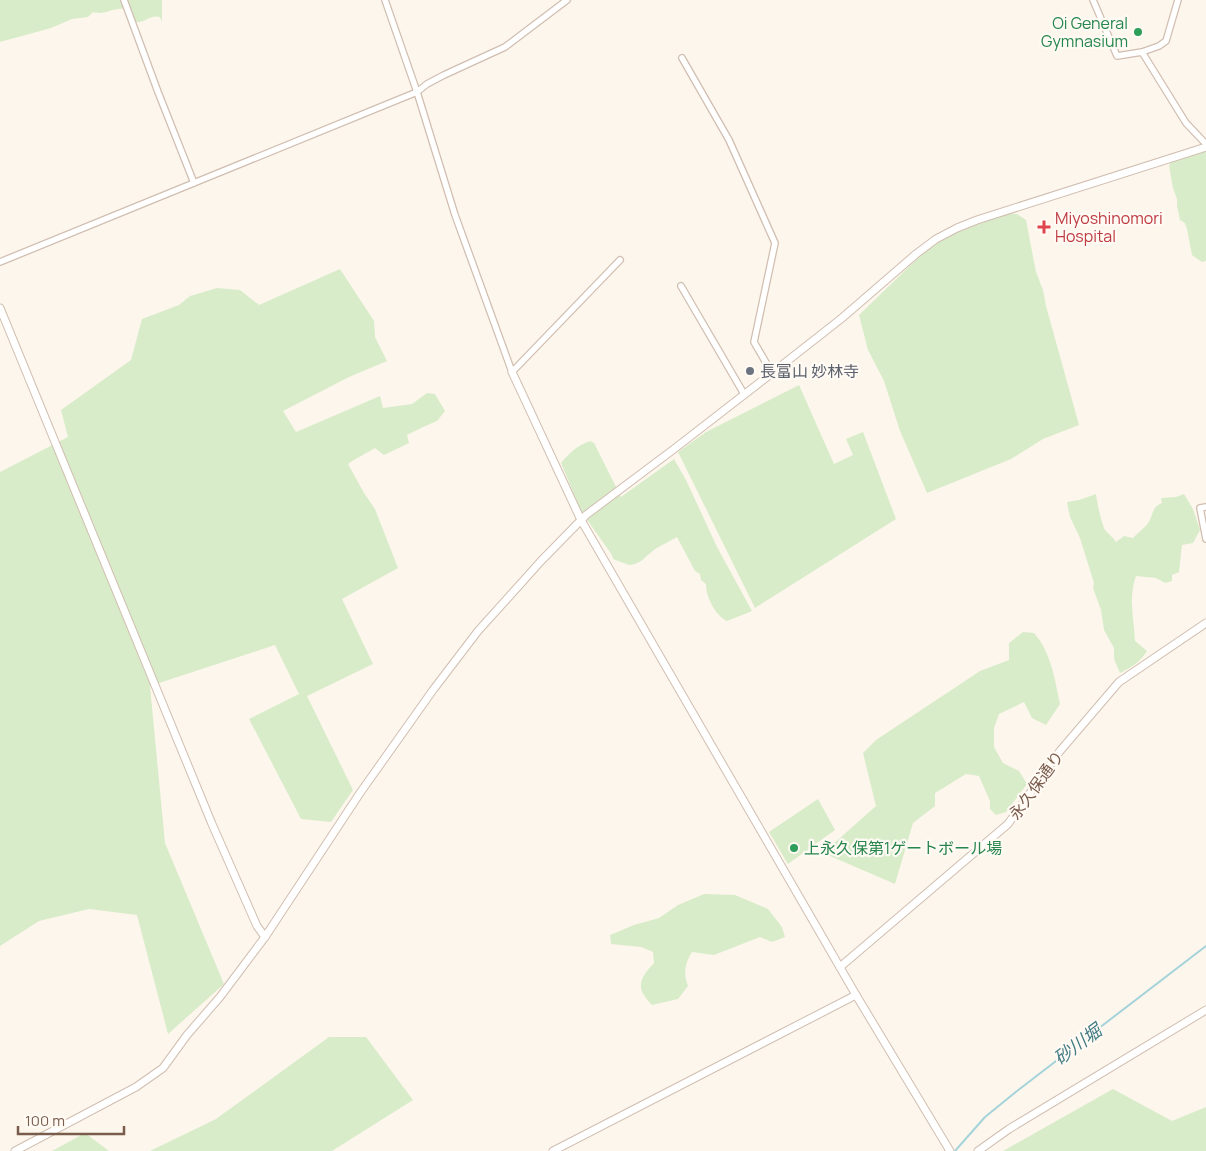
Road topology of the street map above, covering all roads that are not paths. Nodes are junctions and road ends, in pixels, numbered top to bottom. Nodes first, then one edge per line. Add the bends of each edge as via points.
1 (124, 0) edge
2 (385, 0) edge
3 (567, 0) edge
4 (1093, 0) edge
5 (1178, 0) edge
6 (1142, 52) junction
7 (682, 58) dead end
8 (417, 92) junction
9 (1206, 145) edge
10 (194, 183) junction
11 (620, 260) dead end
12 (0, 262) edge
13 (681, 286) dead end
14 (0, 308) edge
15 (512, 372) junction
16 (772, 373) junction
17 (744, 394) junction
18 (1206, 507) edge
19 (581, 520) junction
20 (1206, 539) edge
21 (1206, 623) edge
22 (265, 938) junction
23 (840, 967) junction
24 (856, 995) junction
25 (1206, 1010) edge
26 (949, 1150) edge
27 (15, 1151) edge
28 (553, 1151) edge
29 (978, 1151) edge

1 - 10 street
2 - 8 street
3 - 8 street via 505,47
4 - 6 street via 1117,56
5 - 6 street via 1166,41
6 - 9 street via 1186,123
7 - 16 street via 729,140 775,243 754,342
8 - 10 street
8 - 15 street via 455,215
9 - 16 street via 957,228 936,239
10 - 12 street
11 - 15 street
13 - 17 street
14 - 22 street via 212,824
15 - 19 street
16 - 17 street
17 - 19 street
18 - 20 street via 1200,508
19 - 22 street via 478,631 433,690 360,793
19 - 23 street
21 - 23 street, 永久保通り via 1119,682 1060,751 1008,824
22 - 27 street via 163,1068 136,1087
23 - 24 street
24 - 26 street
24 - 28 street
25 - 29 street via 1026,1118

